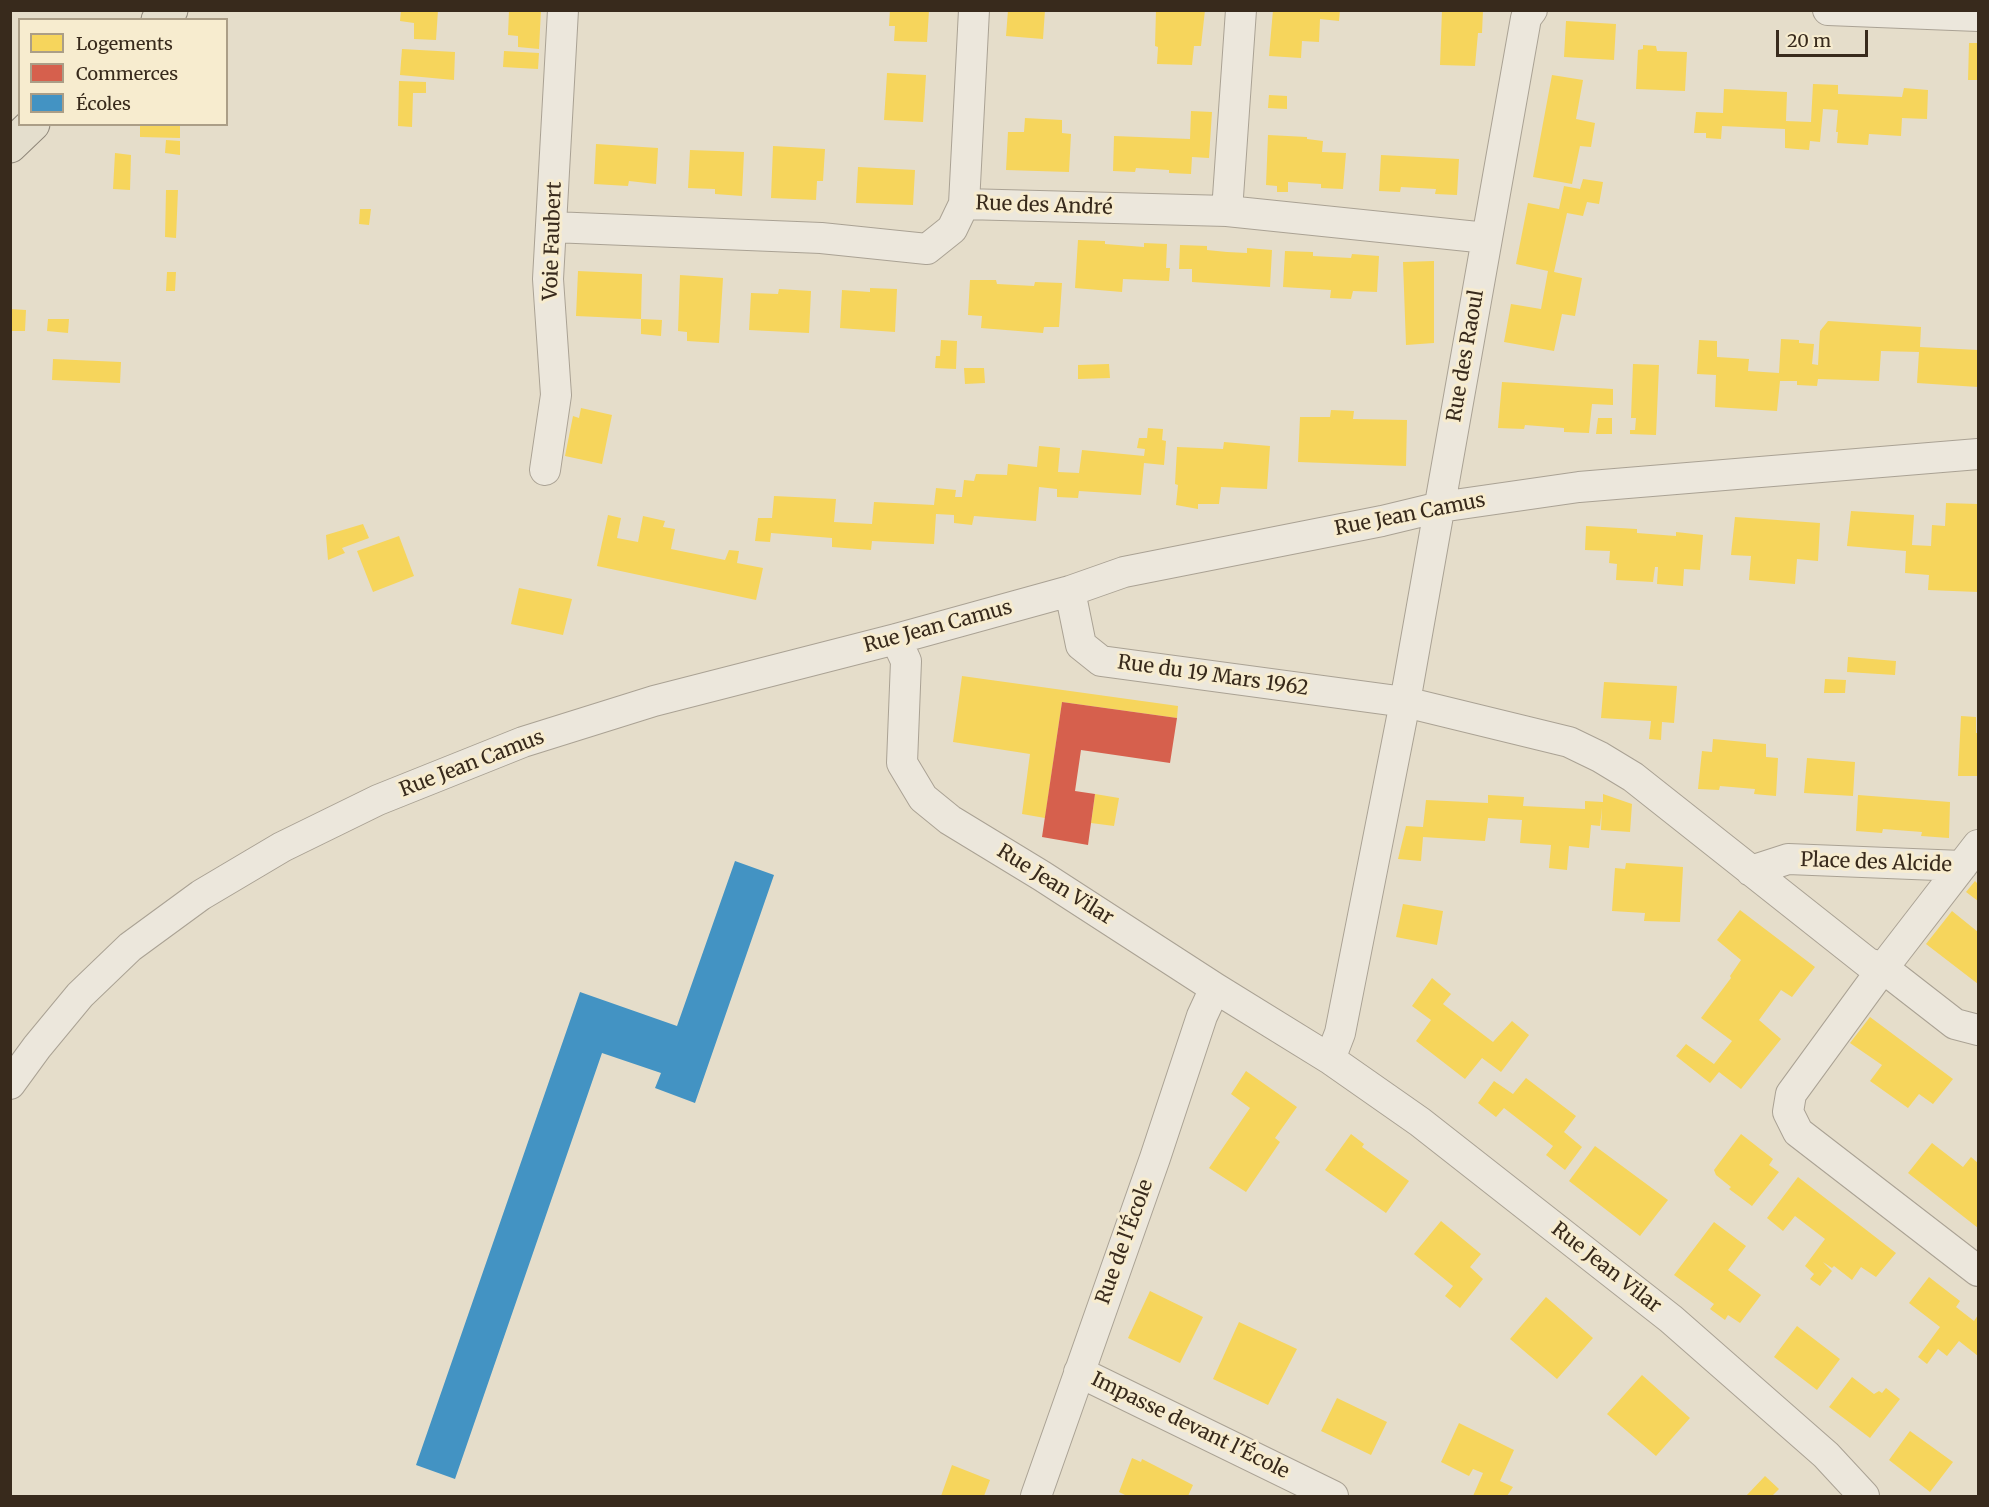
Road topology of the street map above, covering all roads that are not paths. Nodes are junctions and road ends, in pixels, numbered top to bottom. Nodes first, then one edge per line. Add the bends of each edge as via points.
1 (563, 10) edge
2 (974, 10) edge
3 (1241, 10) edge
4 (1532, 10) edge
5 (1828, 10) edge
6 (1978, 16) edge
7 (31, 126) edge
8 (10, 146) edge
9 (964, 204) junction
10 (1227, 211) junction
11 (552, 227) junction
12 (1487, 238) junction
13 (1978, 454) edge
14 (544, 470) dead end
15 (1440, 507) junction
16 (1070, 591) junction
17 (896, 639) junction
18 (1405, 702) junction
19 (1970, 856) edge
20 (1751, 872) junction
21 (1883, 968) junction
22 (1215, 988) junction
23 (1978, 1030) edge
24 (1330, 1059) junction
25 (10, 1084) edge
26 (1978, 1271) edge
27 (1079, 1372) junction
28 (1036, 1497) edge
29 (1333, 1497) edge
30 (1864, 1497) edge

1 - 11 street, Voie Faubert
2 - 9 street
3 - 10 street
4 - 12 street, Rue des Raoul via 1526,18
5 - 6 street
7 - 8 main road
9 - 10 street, Rue des André
9 - 11 street, Rue des André via 952,229 927,249 821,238
10 - 12 street, Rue des André
11 - 14 street, Voie Faubert via 548,279 556,395
12 - 15 street, Rue des Raoul
13 - 15 street, Rue Jean Camus via 1579,487
15 - 16 street, Rue Jean Camus via 1124,572
15 - 18 street, Rue des Raoul
16 - 17 street, Rue Jean Camus
16 - 18 street, Rue du 19 Mars 1962 via 1081,645 1101,661
17 - 22 street, Rue Jean Vilar via 906,661 902,763 923,798 950,820
17 - 25 street, Rue Jean Camus via 654,701 523,742 378,800 282,847 201,895 130,947 80,995
18 - 20 street, Rue du 19 Mars 1962 via 1569,742 1600,757 1633,777
18 - 24 street via 1340,1033
19 - 20 street, Place des Alcide via 1788,859
19 - 21 street, Place des Alcide
20 - 21 street via 1868,963
21 - 23 street via 1955,1024
21 - 26 street, Place des Alcide via 1791,1094 1788,1112 1798,1132
22 - 24 street, Rue Jean Vilar
22 - 27 street, Rue de l'École
24 - 30 street, Rue Jean Vilar via 1420,1122 1671,1319 1827,1455
27 - 28 street, Rue de l'École
27 - 29 street, Impasse devant l'École

